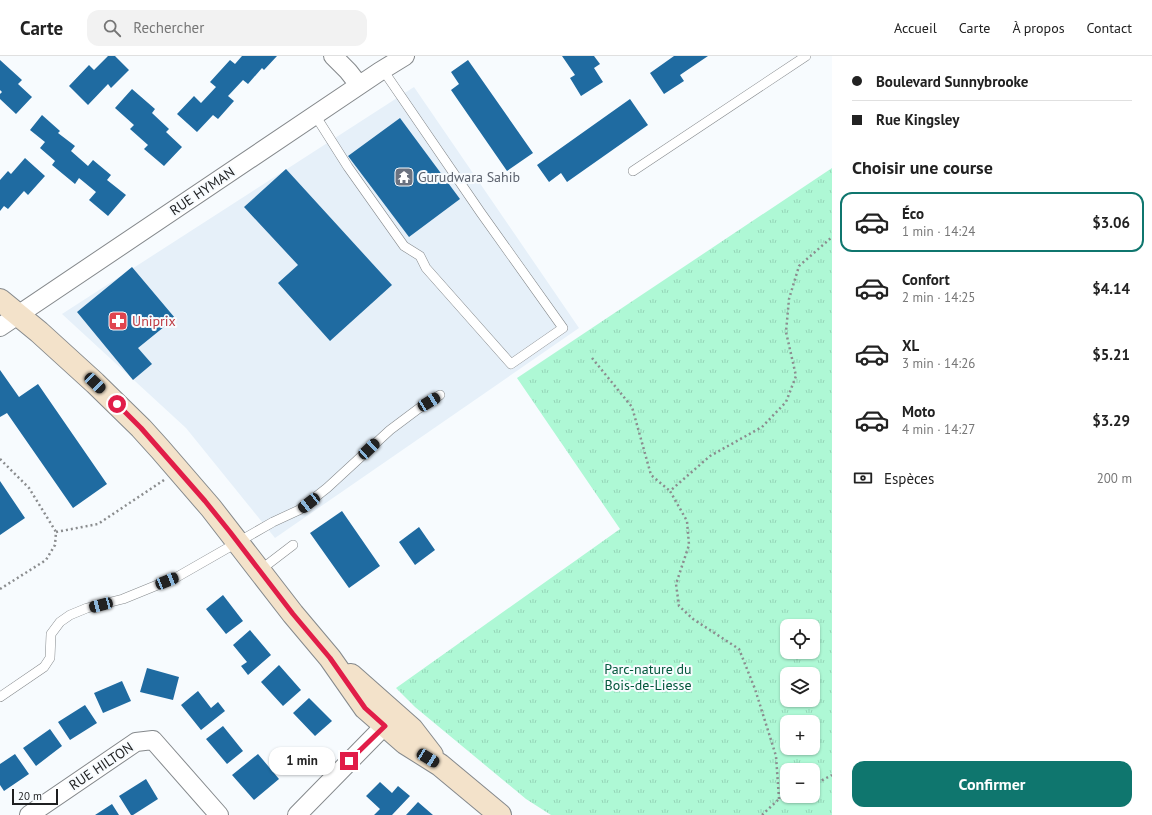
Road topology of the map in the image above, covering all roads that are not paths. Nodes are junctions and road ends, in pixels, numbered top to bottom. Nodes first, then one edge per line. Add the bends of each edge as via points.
1 (333, 56) edge
2 (405, 56) edge
3 (806, 56) edge
4 (383, 70) junction
5 (359, 85) junction
6 (315, 115) junction
7 (633, 171) dead end
8 (0, 300) edge
9 (9, 321) edge
10 (440, 396) dead end
11 (238, 542) junction
12 (293, 545) dead end
13 (259, 571) junction
14 (0, 697) edge
15 (390, 720) junction
16 (29, 815) edge
17 (219, 815) edge
18 (297, 815) edge
19 (500, 815) edge

1 - 5 street
2 - 4 street, RUE HYMAN
3 - 7 lane
4 - 5 street, RUE HYMAN
4 - 6 lane via 563,328 511,364 426,268 420,256 404,246
5 - 6 street, RUE HYMAN
6 - 9 street, RUE HYMAN
8 - 9 street
9 - 11 street via 69,359 141,428
10 - 11 lane via 390,430 299,510
11 - 13 street
11 - 14 lane via 177,577 123,599 70,615 60,622 51,634 50,658 44,667
12 - 13 lane
13 - 15 street via 330,658 365,708
15 - 18 street
15 - 19 street via 404,743 440,765
16 - 17 street, RUE HILTON via 136,742 153,740

